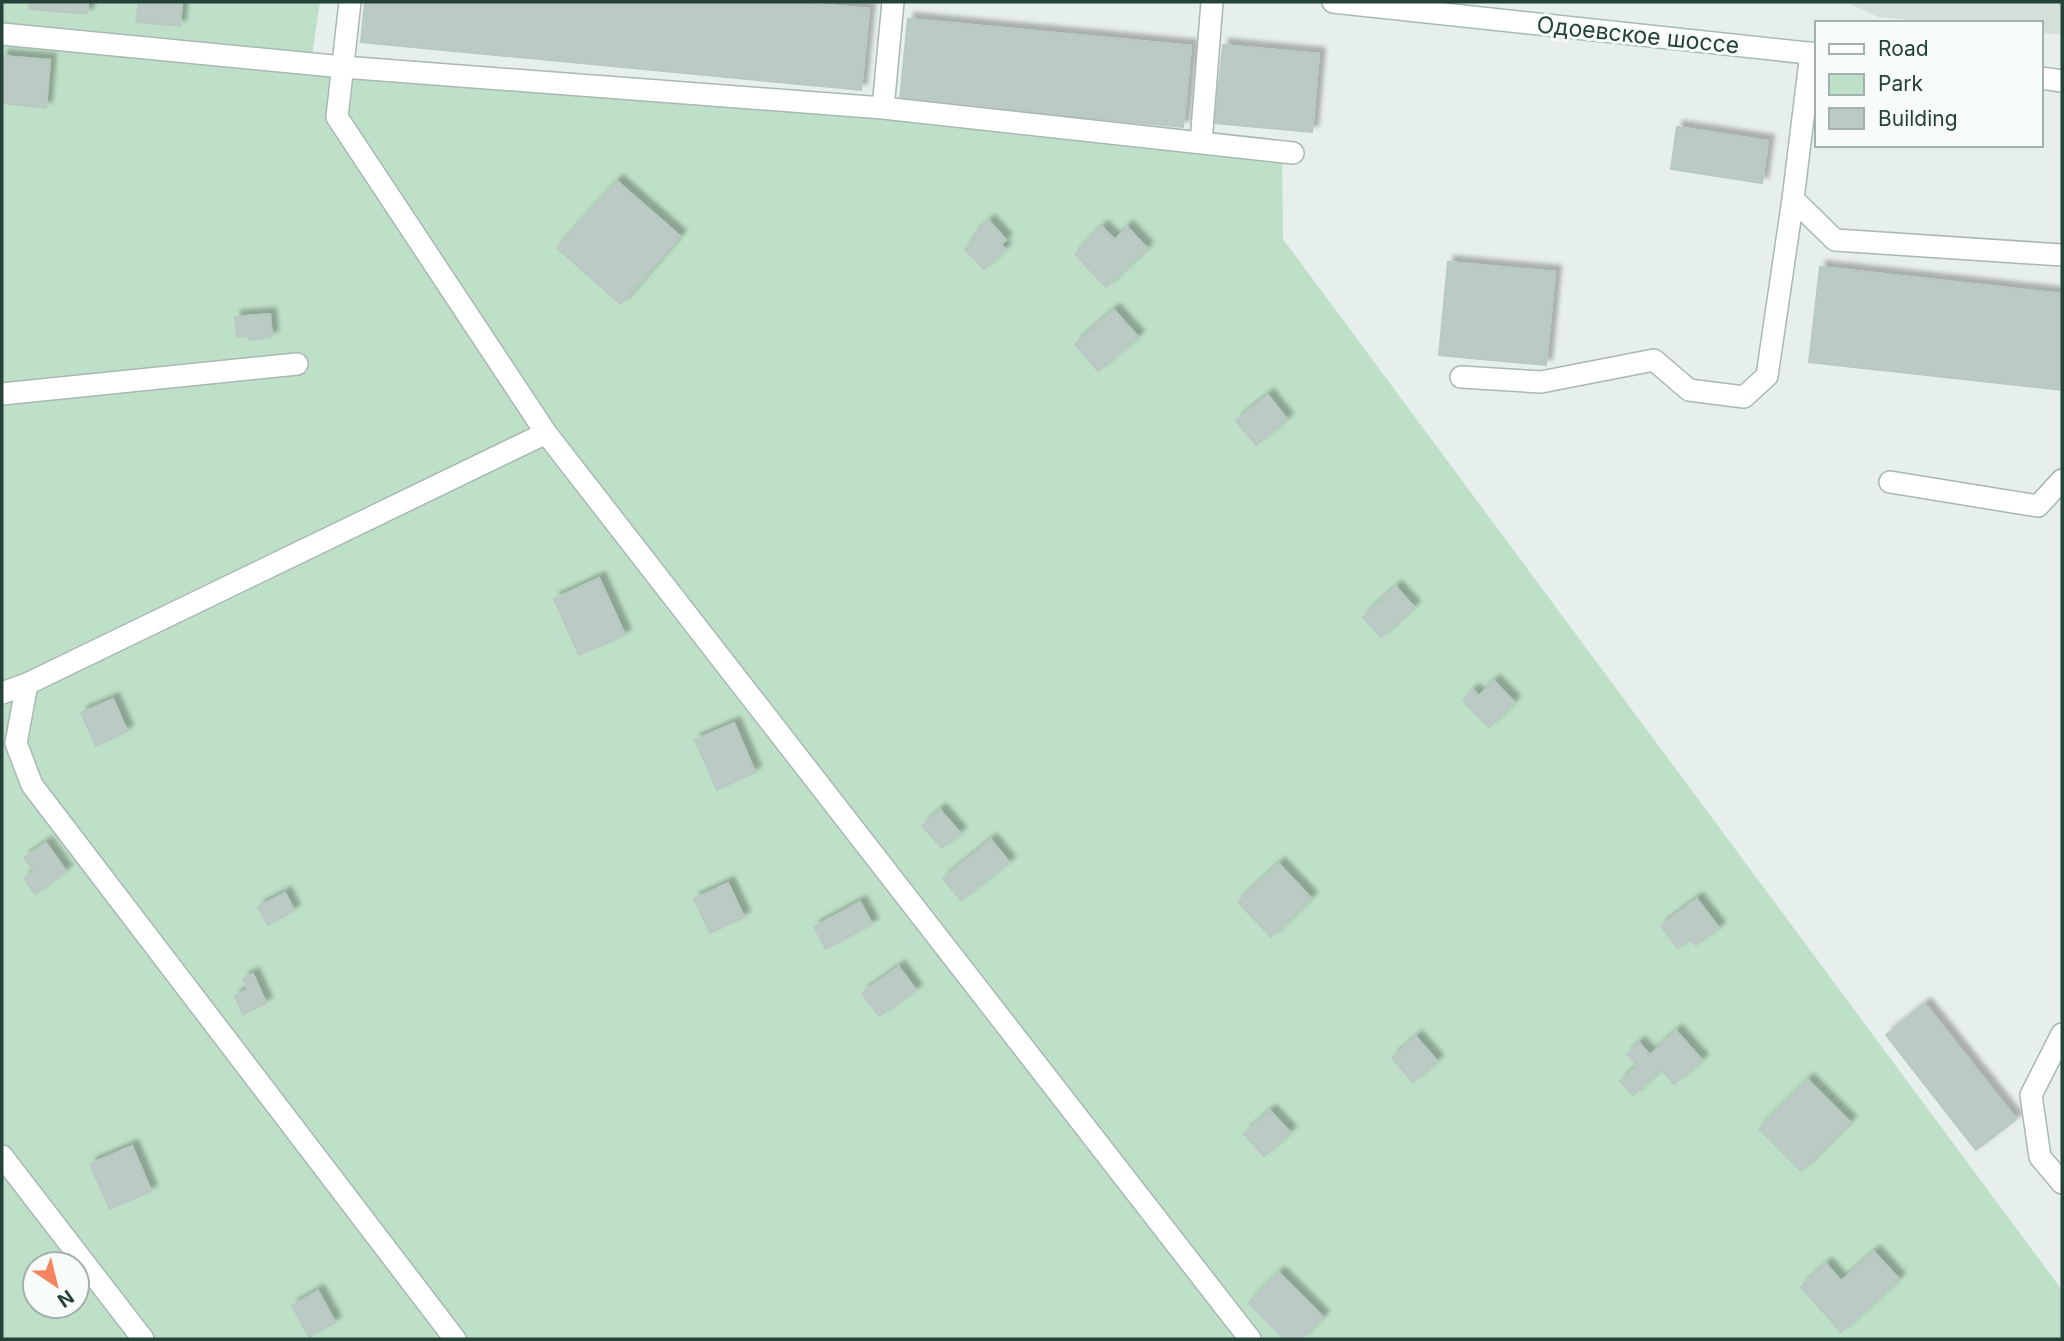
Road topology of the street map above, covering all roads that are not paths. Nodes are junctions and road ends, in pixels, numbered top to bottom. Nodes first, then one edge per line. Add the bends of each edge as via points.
1 (350, 2) edge
2 (893, 2) edge
3 (1212, 2) edge
4 (1333, 2) edge
5 (1374, 4) edge
6 (2, 34) edge
7 (1814, 54) edge
8 (343, 66) junction
9 (2043, 78) edge
10 (2062, 81) edge
11 (883, 108) junction
12 (1201, 143) junction
13 (1293, 153) dead end
14 (1793, 198) junction
15 (2062, 255) edge
16 (297, 364) dead end
17 (1461, 377) dead end
18 (2, 394) edge
19 (546, 433) junction
20 (2062, 480) edge
21 (1890, 482) dead end
22 (27, 684) junction
23 (2, 693) edge
24 (2062, 1034) edge
25 (2, 1156) edge
26 (2062, 1183) edge
27 (143, 1339) edge
28 (454, 1339) edge
29 (1250, 1339) edge

1 - 8 main road
2 - 11 main road
3 - 12 main road
4 - 5 main road, Одоевское шоссе
5 - 7 main road, Одоевское шоссе
6 - 8 main road
7 - 14 main road
8 - 11 main road
8 - 19 main road via 337,117
9 - 10 main road
11 - 12 main road
12 - 13 main road
14 - 15 main road via 1835,240
14 - 17 main road via 1767,376 1744,397 1689,390 1654,360 1541,382
16 - 18 main road
19 - 22 main road
19 - 29 main road
20 - 21 main road via 2038,506
22 - 23 main road
22 - 28 main road via 16,743 32,785
24 - 26 main road via 2031,1095 2040,1157
25 - 27 main road

